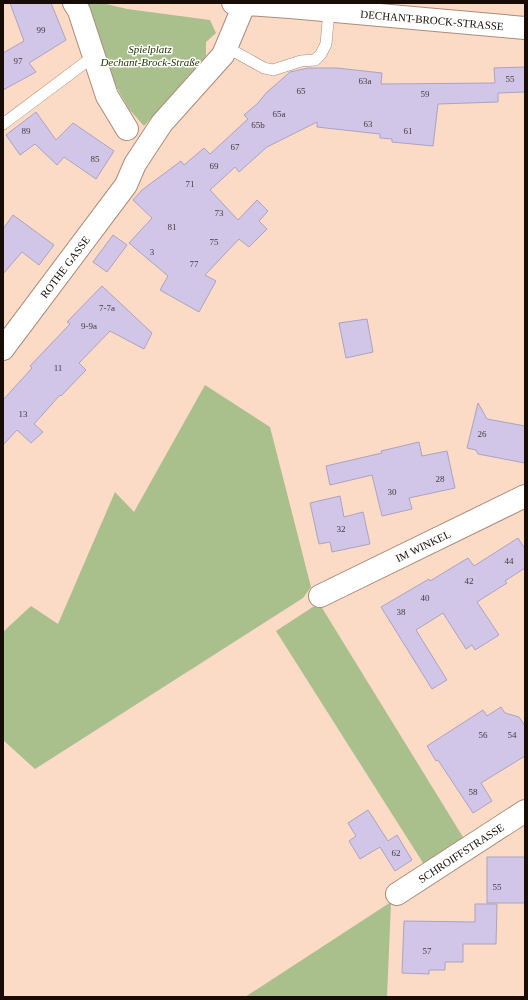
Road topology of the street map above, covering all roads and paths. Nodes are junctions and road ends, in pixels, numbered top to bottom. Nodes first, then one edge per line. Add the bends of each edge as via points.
1 (74, 3) edge
2 (238, 4) edge
3 (329, 11) junction
4 (525, 28) edge
5 (226, 47) junction
6 (94, 56) junction
7 (3, 124) edge
8 (127, 129) dead end
9 (126, 185) joint
10 (3, 349) edge
11 (525, 496) edge
12 (320, 596) dead end
13 (525, 811) edge
14 (397, 894) dead end

1 - 6 street
2 - 3 street, DECHANT-BROCK-STRASSE
2 - 5 street, DECHANT-BROCK-STRASSE
3 - 4 street, DECHANT-BROCK-STRASSE
3 - 5 lane via 326,44 315,60 301,61 273,70 264,68
5 - 9 street, DECHANT-BROCK-STRASSE via 223,55 162,123 135,164
6 - 7 lane
6 - 8 street via 107,96
9 - 10 street, ROTHE GASSE
11 - 12 street, IM WINKEL
13 - 14 street, SCHROIFFSTRASSE

